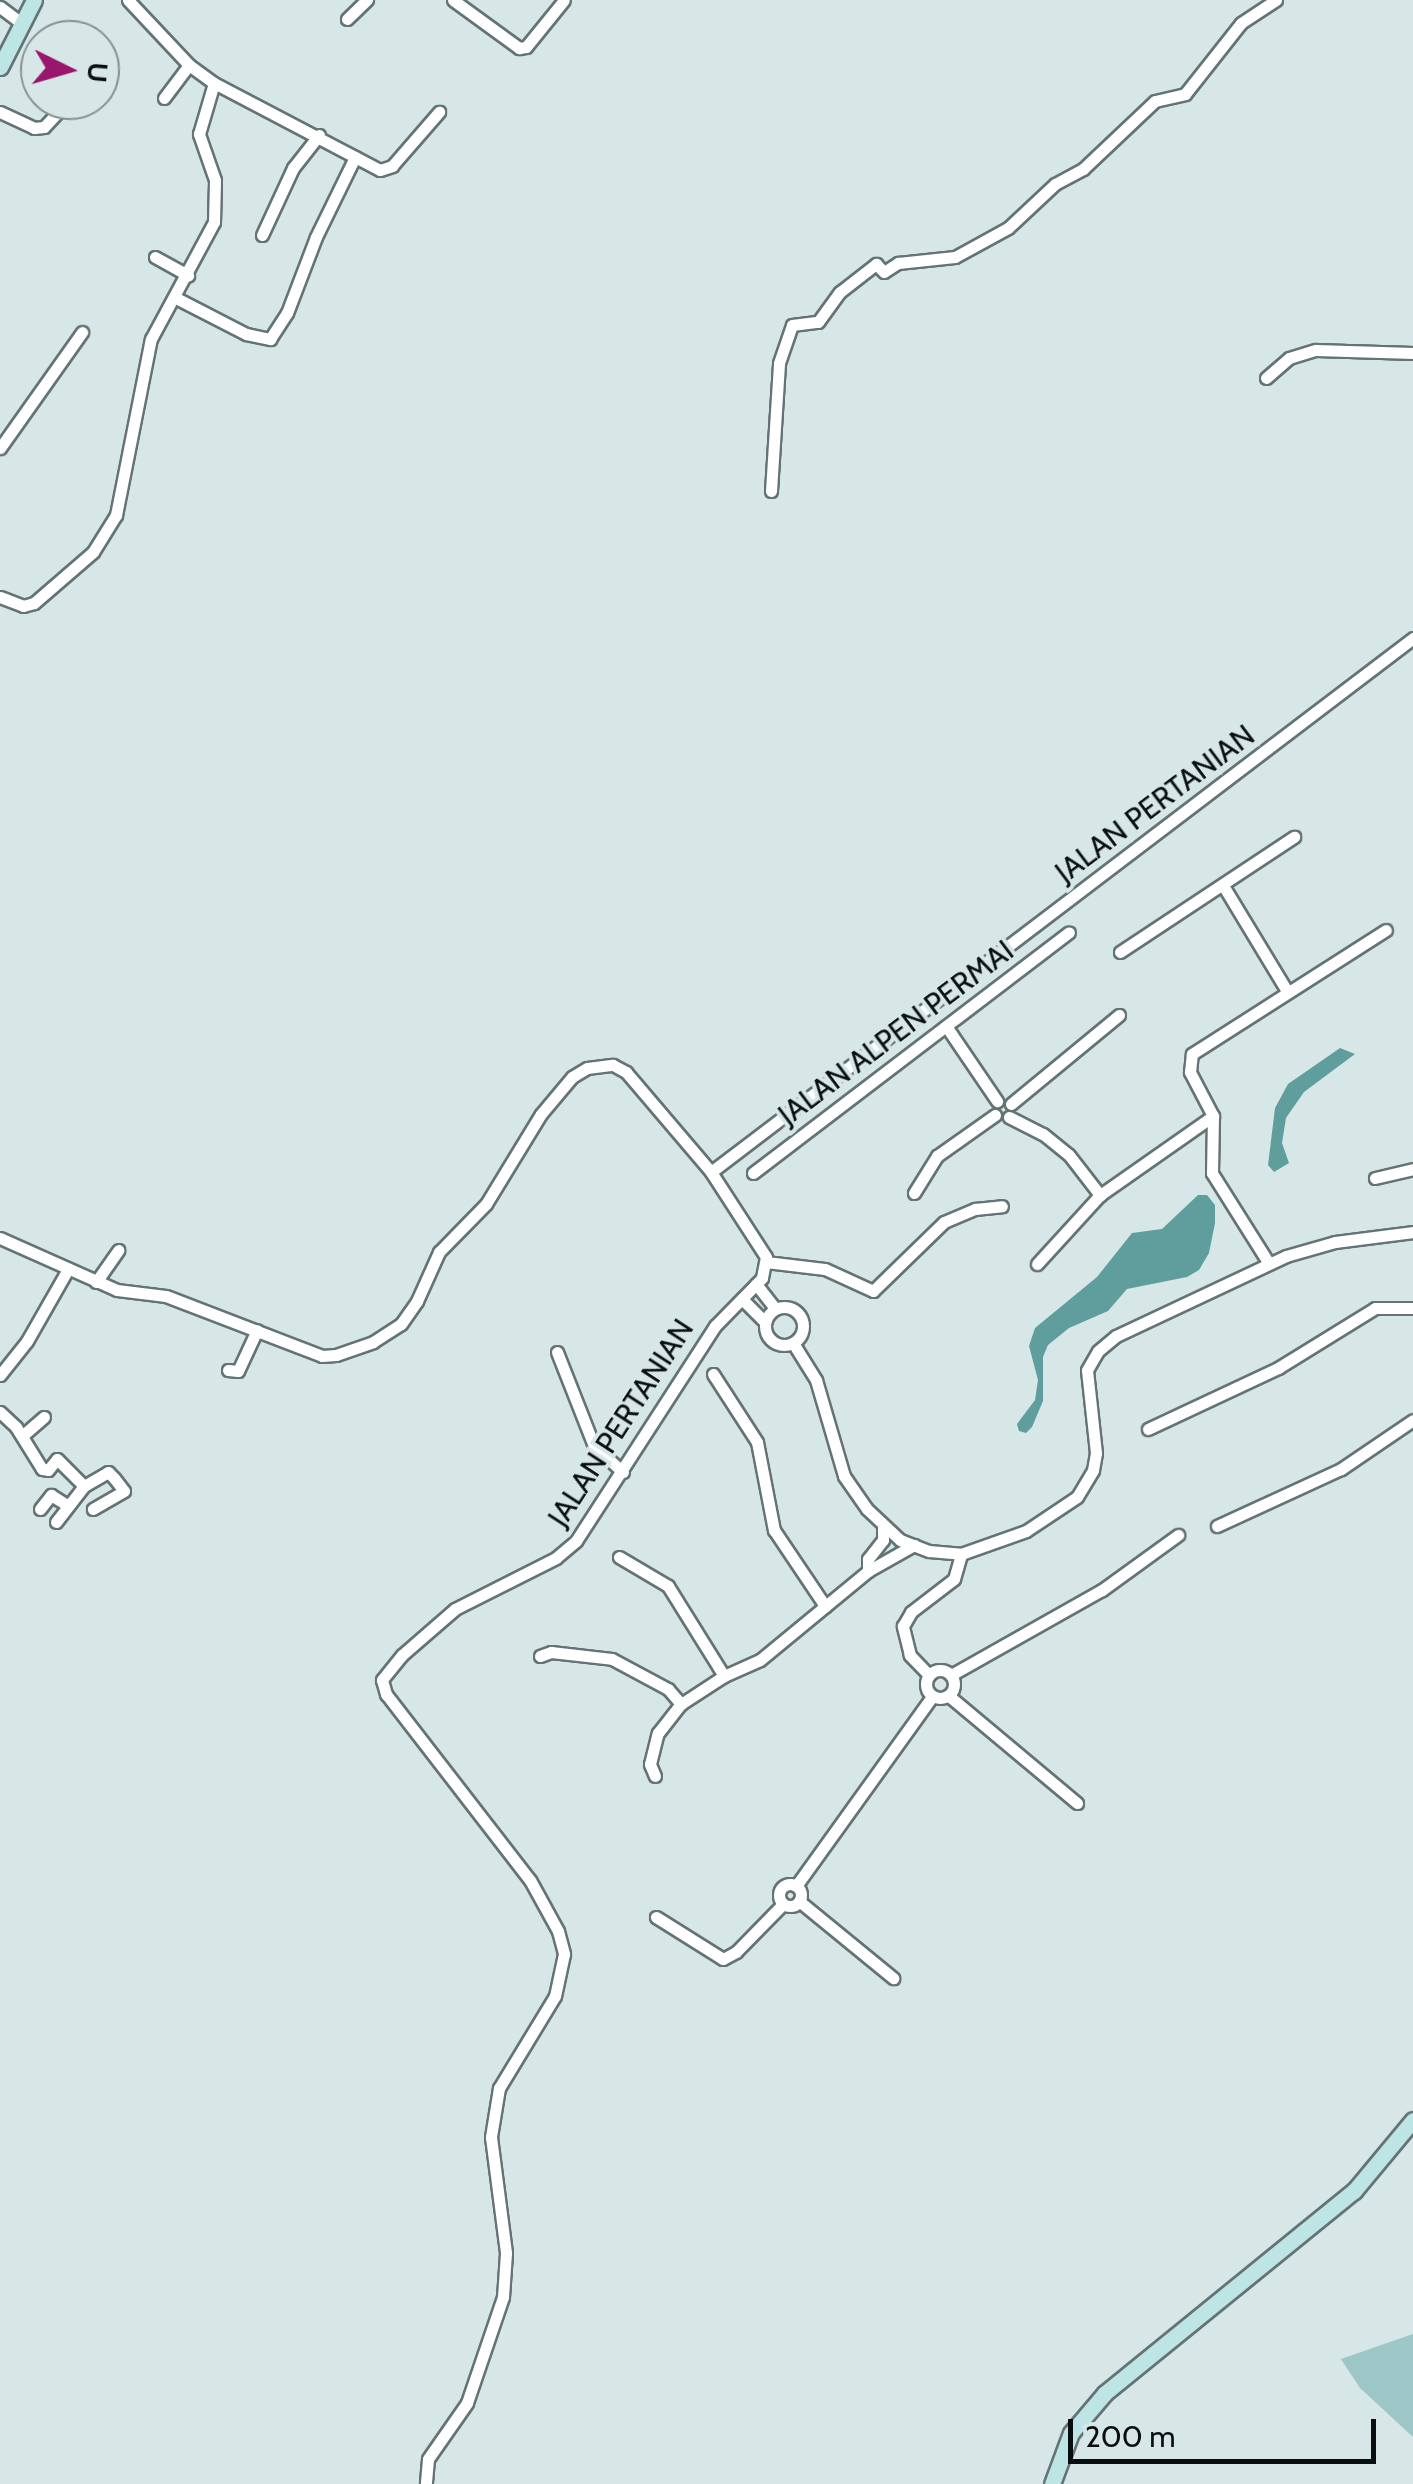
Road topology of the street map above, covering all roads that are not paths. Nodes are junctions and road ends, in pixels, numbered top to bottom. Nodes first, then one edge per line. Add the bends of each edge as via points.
1 (128, 0) edge
2 (367, 0) edge
3 (453, 0) edge
4 (564, 0) edge
5 (1276, 0) edge
6 (348, 19) dead end
7 (20, 24) edge
8 (189, 65) junction
9 (0, 67) edge
10 (214, 83) junction
11 (164, 98) dead end
12 (0, 112) edge
13 (439, 112) dead end
14 (51, 120) edge
15 (319, 135) junction
16 (355, 156) junction
17 (262, 235) dead end
18 (154, 257) dead end
19 (188, 275) junction
20 (176, 298) junction
21 (82, 332) dead end
22 (1413, 353) edge
23 (1266, 378) dead end
24 (0, 448) edge
25 (771, 491) dead end
26 (0, 596) edge
27 (1413, 638) edge
28 (1294, 837) dead end
29 (1224, 887) junction
30 (1386, 930) dead end
31 (1069, 932) dead end
32 (1120, 952) dead end
33 (1288, 992) junction
34 (1119, 1015) dead end
35 (946, 1026) junction
36 (1003, 1109) junction
37 (1213, 1116) junction
38 (1413, 1168) edge
39 (711, 1172) junction
40 (754, 1174) dead end
41 (1375, 1178) dead end
42 (914, 1193) dead end
43 (1100, 1195) junction
44 (1002, 1206) dead end
45 (1413, 1232) edge
46 (0, 1238) edge
47 (118, 1250) dead end
48 (766, 1262) junction
49 (1268, 1262) junction
50 (1037, 1264) dead end
51 (67, 1271) junction
52 (96, 1282) junction
53 (756, 1284) junction
54 (742, 1299) junction
55 (775, 1308) junction
56 (1413, 1308) edge
57 (766, 1322) junction
58 (257, 1330) junction
59 (793, 1343) junction
60 (557, 1352) dead end
61 (228, 1370) dead end
62 (0, 1374) edge
63 (713, 1374) dead end
64 (0, 1412) edge
65 (44, 1417) dead end
66 (1413, 1420) edge
67 (1148, 1429) dead end
68 (22, 1436) junction
69 (623, 1472) junction
70 (84, 1486) junction
71 (67, 1506) junction
72 (40, 1508) dead end
73 (93, 1508) dead end
74 (56, 1522) dead end
75 (1217, 1526) dead end
76 (883, 1527) junction
77 (1178, 1535) dead end
78 (914, 1545) junction
79 (961, 1554) junction
80 (620, 1557) dead end
81 (868, 1570) junction
82 (825, 1606) junction
83 (540, 1656) dead end
84 (930, 1674) junction
85 (951, 1675) junction
86 (724, 1676) junction
87 (949, 1696) junction
88 (932, 1697) junction
89 (681, 1704) junction
90 (655, 1776) dead end
91 (1077, 1803) dead end
92 (796, 1886) junction
93 (799, 1901) junction
94 (783, 1904) junction
95 (656, 1917) dead end
96 (893, 1978) dead end
97 (1413, 2120) edge
98 (426, 2484) edge
99 (1052, 2484) edge

1 - 8 street
2 - 6 street
3 - 4 street via 519,48
5 - 25 street via 1242,23 1184,94 1155,100 1084,169 1055,184 1008,228 955,257 884,272 876,264 840,292 818,322 792,325 779,363
7 - 9 street
8 - 10 street
8 - 11 street
10 - 15 street
10 - 19 street via 199,134 215,180 214,222
12 - 14 street via 34,128
13 - 16 street via 387,170
15 - 16 street
15 - 17 street via 293,168
16 - 20 street via 270,338 246,334
18 - 19 street
19 - 20 street
20 - 26 street via 152,339 116,514 92,552 34,603 23,606
21 - 24 street
22 - 23 street via 1316,350 1289,358
27 - 39 street, JALAN PERTANIAN
28 - 29 street
29 - 32 street
29 - 33 street
30 - 33 street
31 - 35 street, JALAN ALPEN PERMAI
33 - 37 street via 1192,1054 1190,1072
34 - 36 street
35 - 36 street
35 - 40 street, JALAN ALPEN PERMAI
36 - 42 street via 936,1156
36 - 43 street via 1070,1155
37 - 43 street
37 - 49 street via 1212,1173
38 - 41 street
39 - 48 street
39 - 58 street via 626,1072 613,1065 587,1068 540,1114 486,1204 439,1252 401,1324 336,1356
43 - 50 street
44 - 48 street via 944,1222 873,1291 825,1270
45 - 49 street via 1316,1246
46 - 51 street
47 - 52 street
48 - 53 street, JALAN PERTANIAN
49 - 79 street via 1106,1344 1087,1370 1096,1454 1077,1497 1026,1532
51 - 52 street
51 - 62 street
52 - 58 street via 166,1296
53 - 54 street, JALAN PERTANIAN
53 - 55 street
54 - 57 street
54 - 69 street, JALAN PERTANIAN via 714,1326
55 - 57 street
55 - 59 street via 799,1314 802,1330
56 - 67 street via 1375,1308 1278,1368
57 - 59 street via 773,1341
58 - 61 street via 238,1371
59 - 76 street via 816,1380 844,1476
60 - 69 street via 594,1446
63 - 82 street via 757,1442 774,1530
64 - 68 street
65 - 68 street
66 - 75 street via 1341,1469
68 - 70 street via 42,1469 57,1460
69 - 98 street, JALAN PERTANIAN via 568,1549 455,1609 382,1680 386,1694 530,1880 564,1954 554,1996 498,2088 492,2137 506,2253 503,2297 467,2404 430,2454
70 - 71 street
70 - 73 street via 108,1472 124,1491
71 - 72 street via 51,1495
71 - 74 street
76 - 78 street
76 - 81 street
77 - 85 street via 1102,1590
78 - 79 street
78 - 81 street
79 - 84 street via 960,1572 903,1626 910,1655
80 - 86 street via 668,1586
81 - 82 street
82 - 86 street via 760,1660
83 - 89 street via 612,1659
84 - 85 street
84 - 88 street via 926,1689
85 - 87 street
86 - 89 street
87 - 88 street
87 - 91 street
88 - 92 street
89 - 90 street via 658,1733 650,1764
92 - 93 street
92 - 94 street via 780,1888
93 - 94 street
93 - 96 street
94 - 95 street via 722,1959
97 - 99 street via 1346,2198 1105,2393 1072,2433

